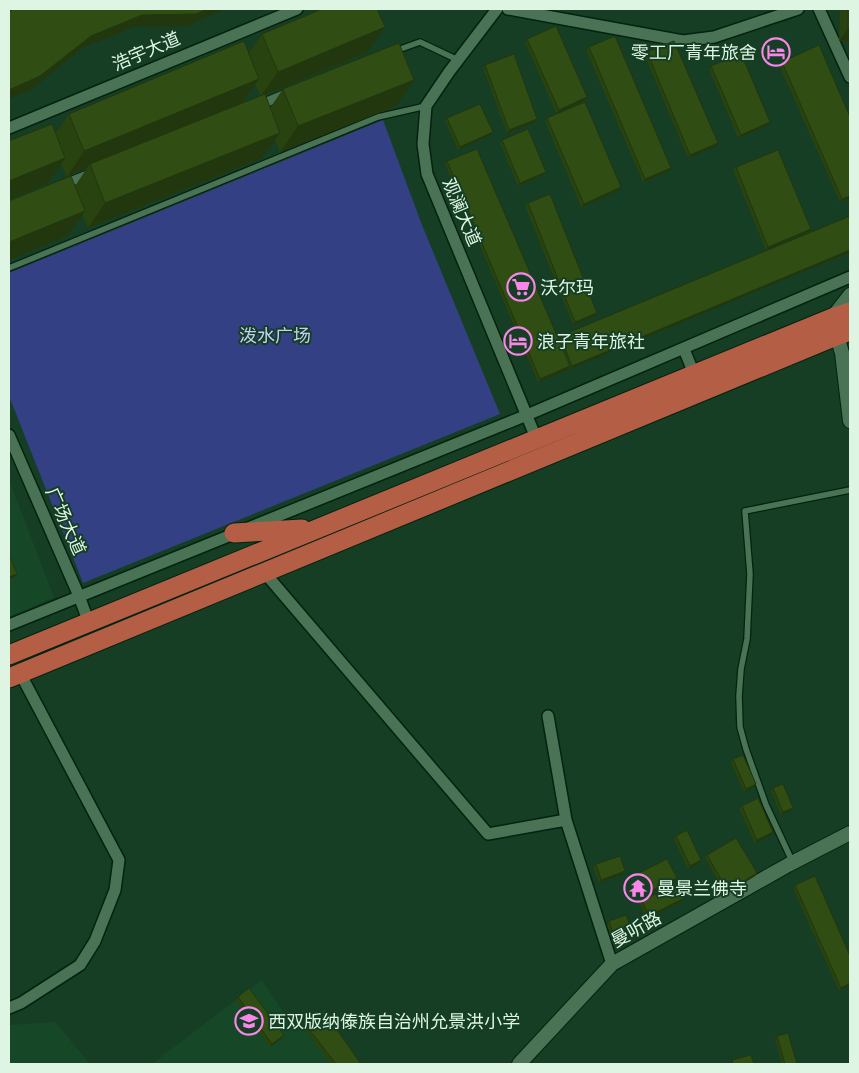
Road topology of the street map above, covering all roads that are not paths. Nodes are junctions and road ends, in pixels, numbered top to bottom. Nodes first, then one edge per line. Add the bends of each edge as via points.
1 (297, 9) edge
2 (497, 9) edge
3 (508, 9) edge
4 (798, 9) edge
5 (819, 9) edge
6 (389, 53) edge
7 (458, 60) junction
8 (850, 76) edge
9 (292, 92) edge
10 (426, 106) junction
11 (247, 110) edge
12 (9, 128) edge
13 (100, 170) edge
14 (54, 189) edge
15 (9, 268) edge
16 (850, 277) edge
17 (850, 295) edge
18 (850, 312) edge
19 (842, 338) edge
20 (684, 349) junction
21 (694, 374) junction
22 (527, 415) junction
23 (850, 421) edge
24 (9, 435) edge
25 (536, 438) junction
26 (850, 490) edge
27 (318, 528) junction
28 (234, 533) junction
29 (264, 572) junction
30 (79, 596) junction
31 (89, 623) junction
32 (9, 625) edge
33 (97, 642) junction
34 (9, 655) edge
35 (14, 676) edge
36 (548, 716) dead end
37 (566, 820) junction
38 (850, 833) edge
39 (793, 862) junction
40 (612, 964) junction
41 (9, 1008) edge
42 (519, 1064) edge

1 - 12 street, 浩宇大道
2 - 7 street, 观澜大道
3 - 4 street via 683,41 714,37
5 - 8 street
6 - 7 lane via 420,42
7 - 10 street, 观澜大道
9 - 11 street
10 - 15 lane via 378,117
10 - 22 street, 观澜大道 via 422,144 427,174
13 - 14 street
16 - 20 street
17 - 19 street
18 - 19 highway
19 - 21 highway
19 - 23 street
19 - 29 highway
20 - 21 street
20 - 22 street
21 - 25 highway
22 - 25 street, 观澜大道
22 - 28 street
24 - 30 street, 广场大道
25 - 27 highway
26 - 39 lane via 745,511 750,574 747,639 739,696 740,727 766,805
27 - 28 highway
27 - 31 highway
28 - 30 street
29 - 33 highway
29 - 37 street via 488,834
30 - 31 street, 广场大道
30 - 32 street
31 - 33 highway
31 - 34 highway
33 - 35 highway
35 - 41 street via 119,860 115,890 94,941 80,965
36 - 37 street
37 - 40 street
38 - 39 street, 曼听路
39 - 40 street, 曼听路
40 - 42 street, 曼听路

